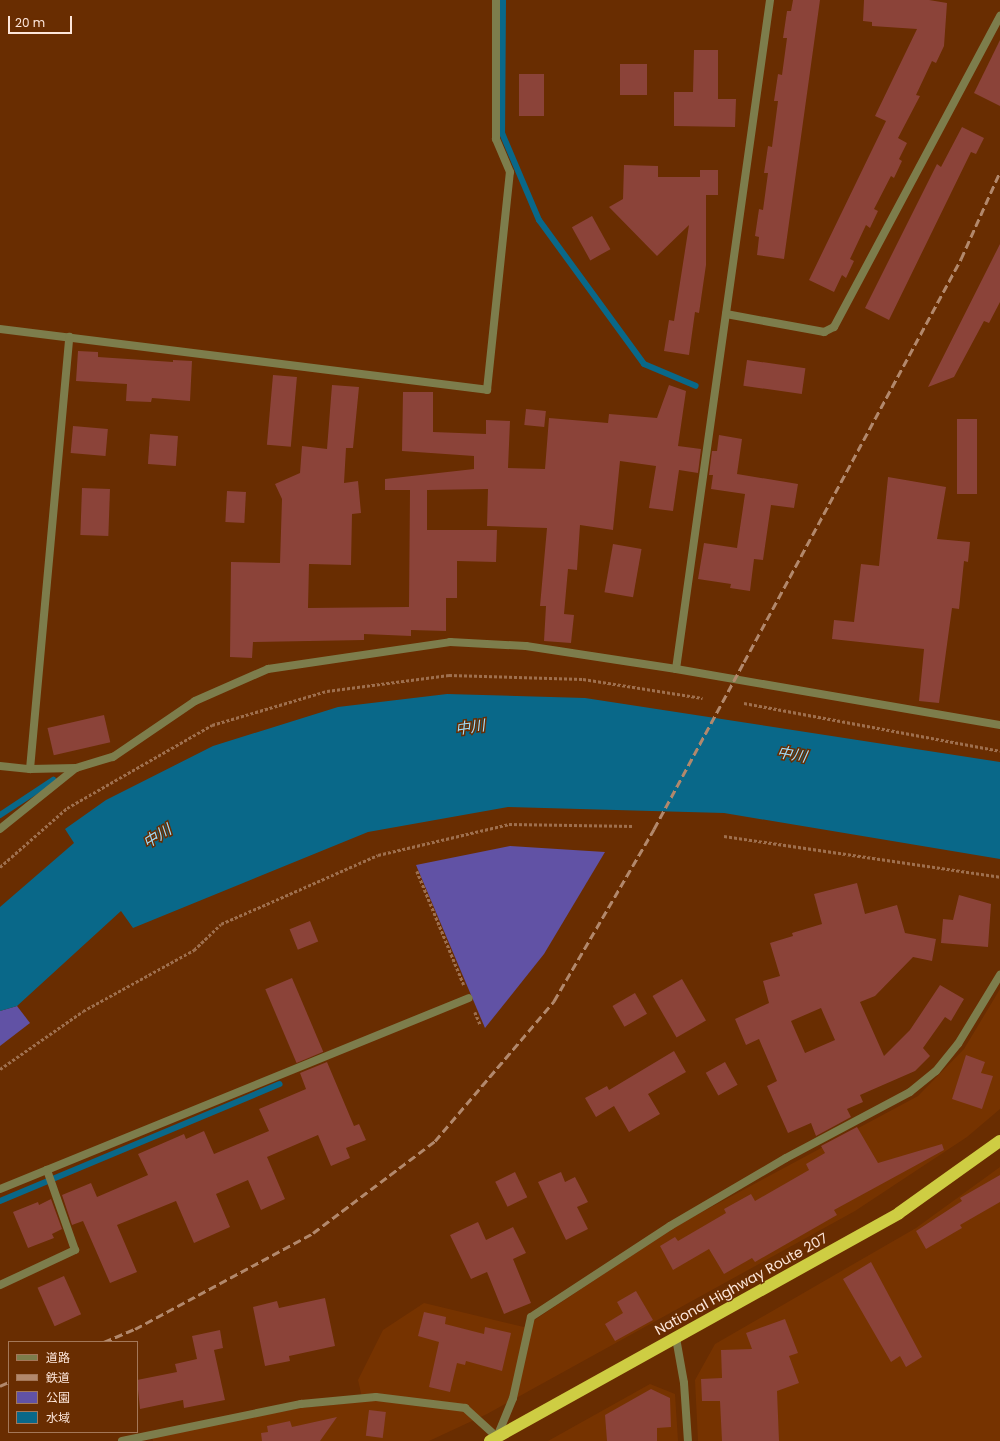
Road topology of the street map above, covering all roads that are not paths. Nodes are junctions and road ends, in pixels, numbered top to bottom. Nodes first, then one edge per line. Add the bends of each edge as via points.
1 (496, 0) edge
2 (770, 0) edge
3 (1000, 16) edge
4 (726, 314) junction
5 (0, 328) edge
6 (69, 337) junction
7 (676, 669) junction
8 (1000, 725) edge
9 (0, 766) edge
10 (76, 768) junction
11 (30, 769) junction
12 (0, 828) edge
13 (1000, 975) edge
14 (469, 998) road end
15 (1000, 1141) edge
16 (47, 1170) junction
17 (0, 1189) edge
18 (0, 1285) edge
19 (676, 1338) junction
20 (493, 1439) edge
21 (122, 1441) edge
22 (688, 1441) edge

1 - 6 street via 496,139 510,172 487,390
2 - 4 street
3 - 4 street via 834,327 824,332
4 - 7 street
5 - 6 street
6 - 11 street
7 - 8 street
7 - 10 street via 526,646 450,642 268,669 195,701 113,757
9 - 11 street
10 - 11 street
10 - 12 street
13 - 20 street via 958,1044 936,1071 910,1092 786,1158 670,1226 531,1317 512,1398
14 - 16 street
15 - 19 highway, National Highway Route 207 via 899,1213
16 - 17 street
16 - 18 street via 75,1250
19 - 20 highway, National Highway Route 207
19 - 22 street via 684,1382
20 - 21 street via 465,1408 376,1396 301,1404

